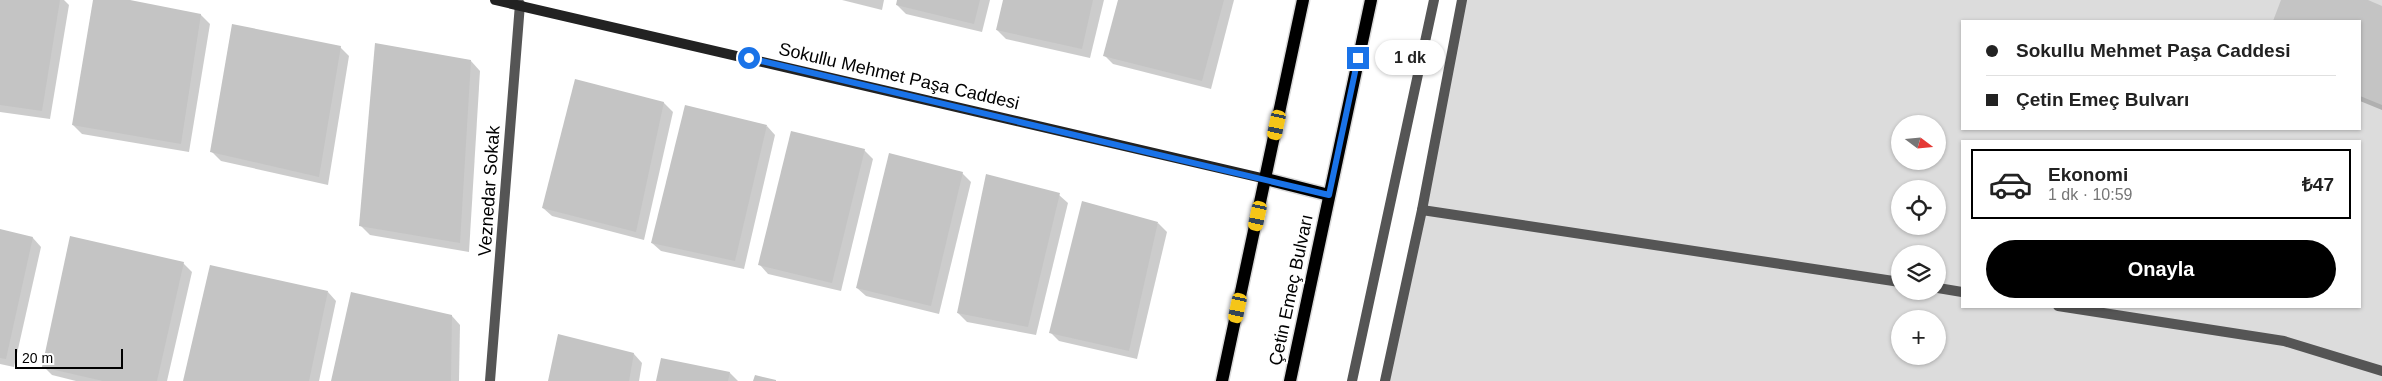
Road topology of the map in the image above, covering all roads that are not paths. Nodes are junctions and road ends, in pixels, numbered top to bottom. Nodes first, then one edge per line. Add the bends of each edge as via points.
1 (495, 0) edge
2 (1303, 0) edge
3 (1371, 0) edge
4 (1434, 0) edge
5 (1462, 0) edge
6 (520, 4) junction
7 (1266, 179) junction
8 (1329, 195) junction
9 (1422, 210) junction
10 (1891, 281) edge
11 (1946, 289) edge
12 (1961, 292) edge
13 (2071, 308) edge
14 (2382, 371) edge
15 (490, 381) edge
16 (1222, 381) edge
17 (1290, 381) edge
18 (1352, 381) edge
19 (1385, 381) edge

1 - 6 main road, Sokullu Mehmet Paşa Caddesi
2 - 7 main road
3 - 8 main road, Çetin Emeç Bulvarı
4 - 18 street
5 - 9 street
6 - 7 main road, Sokullu Mehmet Paşa Caddesi
6 - 15 street, Veznedar Sokak
7 - 8 main road
7 - 16 main road
8 - 17 main road, Çetin Emeç Bulvarı
9 - 10 street
9 - 19 street
11 - 12 street
13 - 14 street via 2284,341

